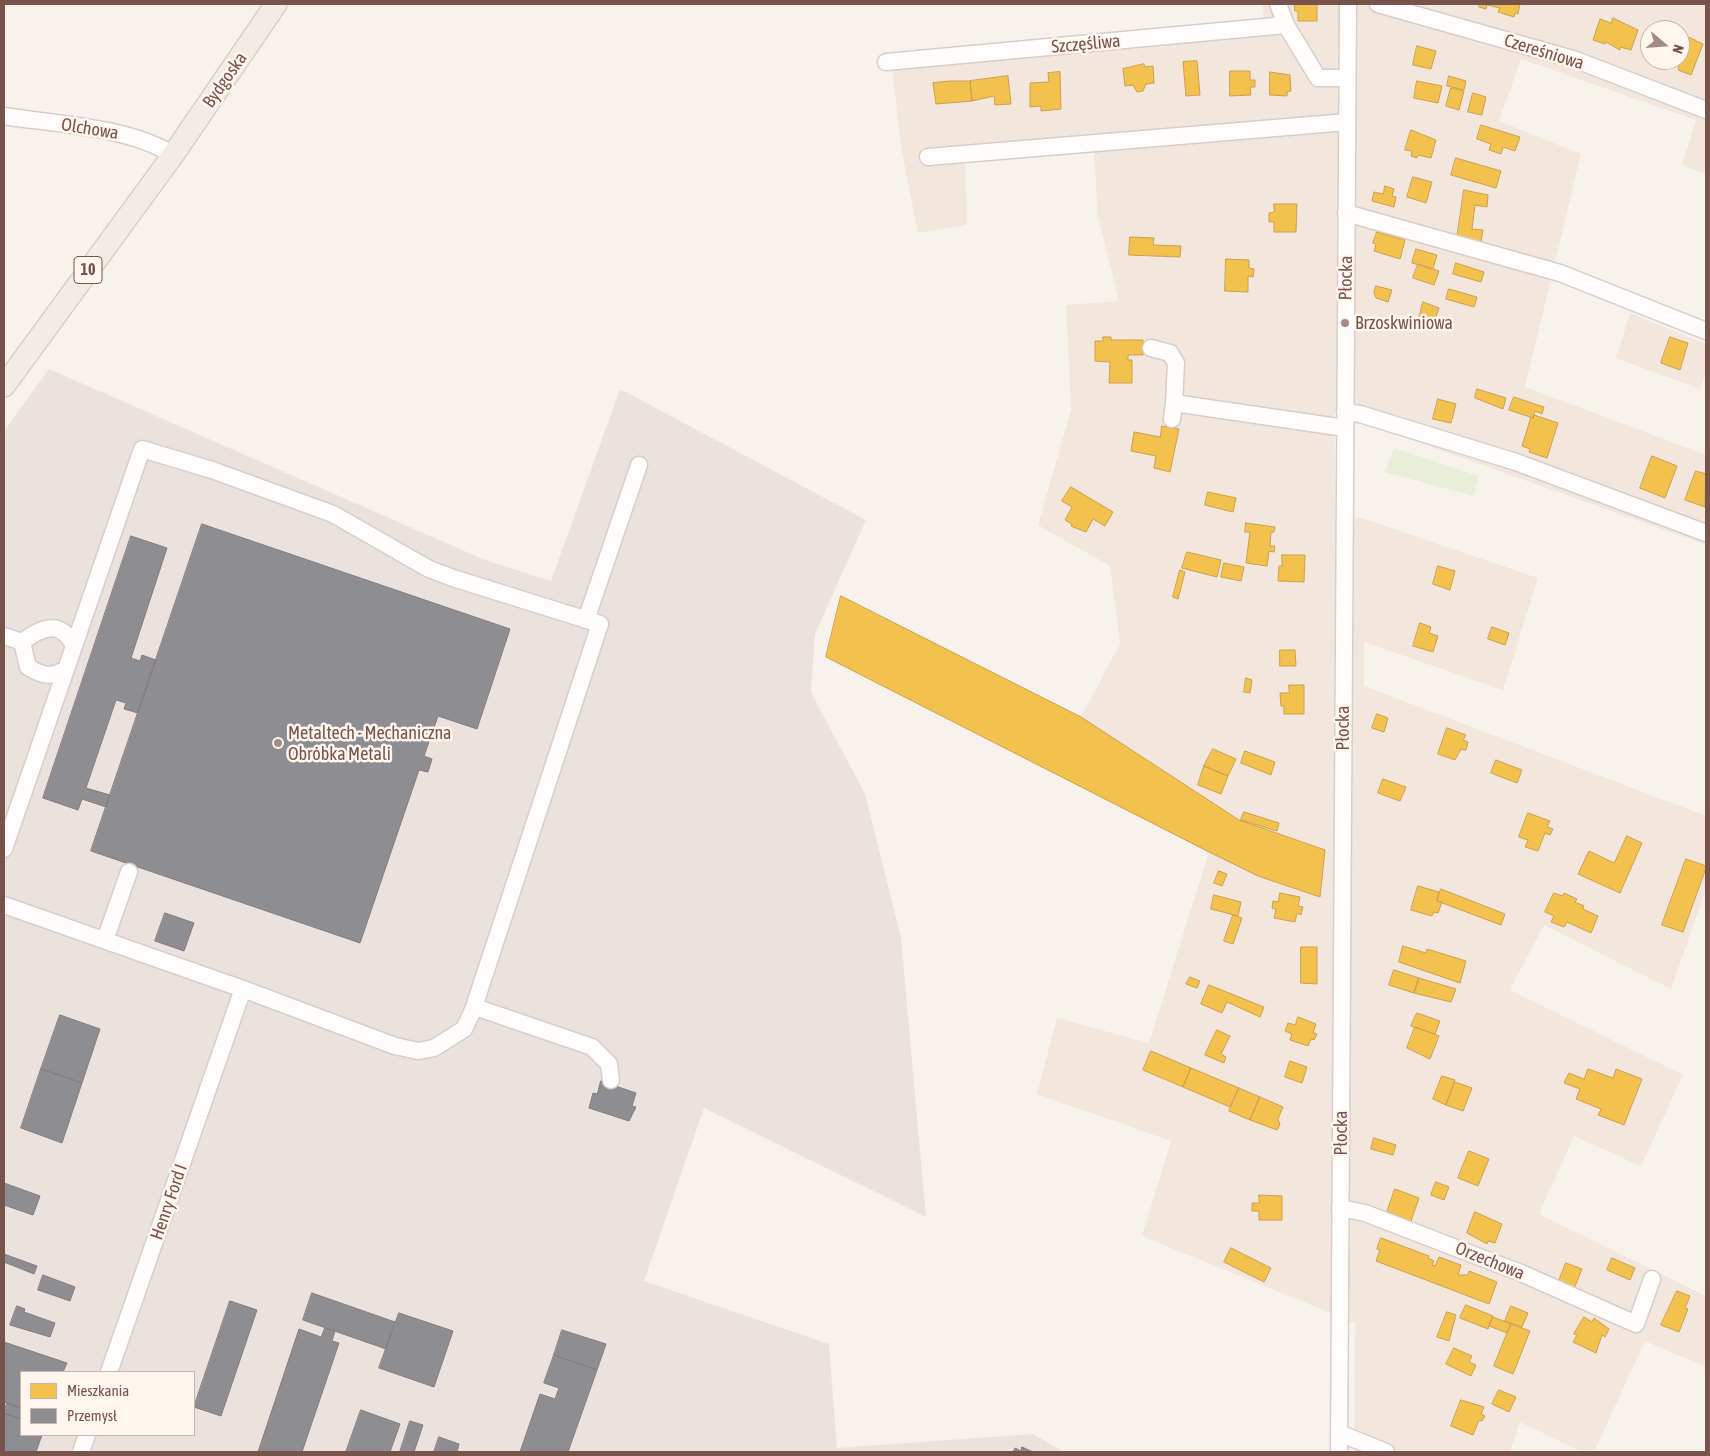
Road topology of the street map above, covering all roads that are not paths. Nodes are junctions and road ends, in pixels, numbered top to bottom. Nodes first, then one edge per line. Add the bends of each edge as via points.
1 (276, 4) edge
2 (1278, 4) edge
3 (1348, 4) edge
4 (1378, 4) edge
5 (1286, 25) junction
6 (886, 62) dead end
7 (1348, 78) junction
8 (1706, 110) edge
9 (4, 116) edge
10 (1347, 122) junction
11 (173, 155) junction
12 (928, 158) dead end
13 (1346, 213) junction
14 (1706, 331) edge
15 (1151, 348) dead end
16 (4, 386) edge
17 (1345, 420) junction
18 (639, 466) dead end
19 (1706, 533) edge
20 (586, 620) junction
21 (4, 636) edge
22 (22, 642) junction
23 (74, 646) junction
24 (66, 669) junction
25 (7, 827) edge
26 (4, 849) edge
27 (129, 872) dead end
28 (4, 905) edge
29 (105, 940) junction
30 (243, 989) junction
31 (475, 1007) junction
32 (610, 1080) dead end
33 (1340, 1208) junction
34 (1652, 1279) dead end
35 (109, 1371) edge
36 (1339, 1433) junction
37 (87, 1436) edge
38 (81, 1452) edge
39 (1338, 1452) edge
40 (1386, 1452) edge

1 - 11 main road, Bydgoska / 10
2 - 5 street
3 - 7 street, Płocka
4 - 8 street, Czereśniowa via 1576,60
5 - 6 street, Szczęśliwa
5 - 7 street via 1318,78
7 - 10 street, Płocka
9 - 11 street, Olchowa via 127,135 150,141
10 - 12 street
10 - 13 street, Płocka
11 - 16 main road, 10
13 - 14 street via 1560,273
13 - 17 street, Płocka
15 - 17 street via 1170,353 1176,363 1173,411
17 - 19 street via 1360,414 1516,462
17 - 33 street, Płocka
18 - 20 street
20 - 23 street via 429,569 334,514 212,470 142,449
20 - 31 street via 600,624
21 - 22 street
22 - 23 street via 39,629 52,628 69,636
22 - 24 street via 28,667 54,676
23 - 24 street
24 - 25 street
25 - 26 street
27 - 29 street
28 - 29 street
29 - 30 street
30 - 31 street via 379,1040 418,1051 434,1048 464,1029
30 - 35 street, Henry Ford I
31 - 32 street via 592,1047 609,1064
33 - 34 street, Orzechowa via 1366,1213 1521,1273 1636,1324
33 - 36 street, Płocka
36 - 39 street, Płocka
36 - 40 street
37 - 38 street

